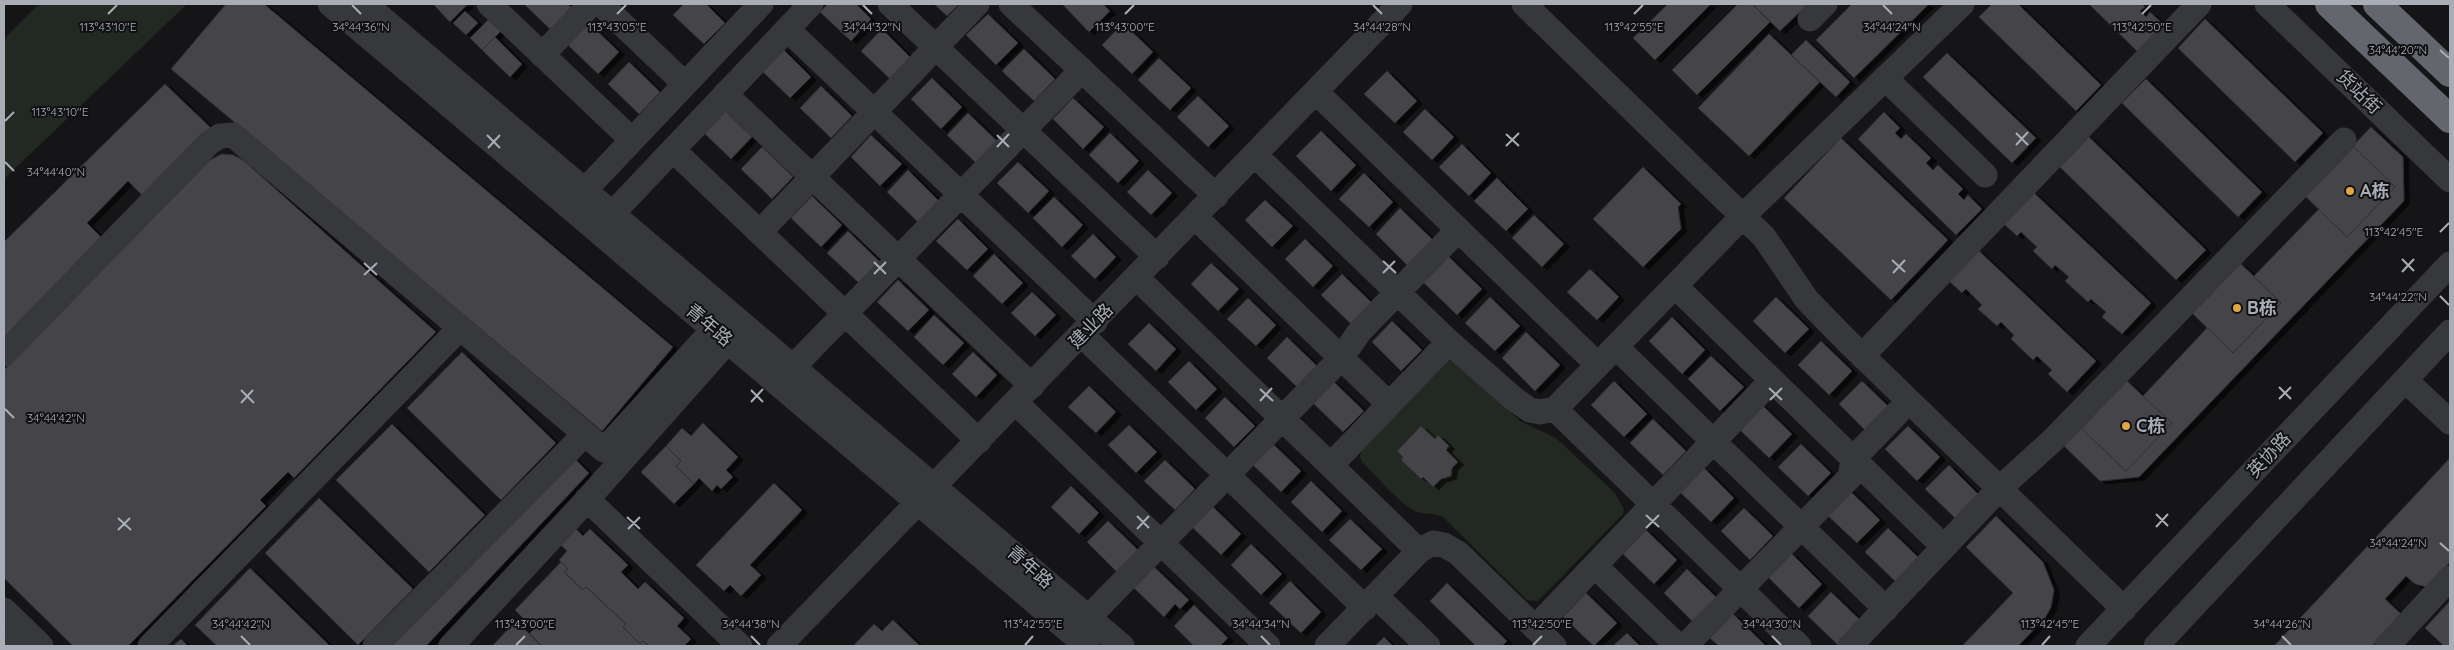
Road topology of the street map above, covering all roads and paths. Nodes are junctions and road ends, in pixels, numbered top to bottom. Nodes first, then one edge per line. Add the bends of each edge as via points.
1 (330, 4) edge
2 (365, 4) edge
3 (489, 4) edge
4 (591, 4) edge
5 (601, 4) edge
6 (811, 4) edge
7 (890, 4) edge
8 (977, 4) edge
9 (1011, 4) edge
10 (1400, 4) edge
11 (1524, 4) edge
12 (1962, 4) edge
13 (2199, 4) edge
14 (2267, 4) edge
15 (2330, 4) edge
16 (2376, 4) edge
17 (751, 7) edge
18 (787, 30) junction
19 (936, 47) junction
20 (542, 55) junction
21 (1082, 70) junction
22 (2450, 73) edge
23 (1886, 78) junction
24 (685, 84) junction
25 (1316, 92) junction
26 (725, 94) junction
27 (874, 112) junction
28 (2450, 118) edge
29 (1023, 130) junction
30 (632, 140) junction
31 (2344, 140) dead end
32 (673, 150) junction
33 (1255, 155) junction
34 (1985, 175) dead end
35 (812, 177) junction
36 (2450, 180) edge
37 (585, 190) junction
38 (961, 194) junction
39 (1216, 196) junction
40 (612, 213) junction
41 (1743, 216) junction
42 (1195, 217) junction
43 (1458, 230) junction
44 (760, 232) junction
45 (1157, 257) junction
46 (898, 259) junction
47 (2450, 264) edge
48 (1137, 278) junction
49 (1676, 286) junction
50 (1398, 292) junction
51 (845, 314) junction
52 (460, 328) junction
53 (1088, 328) junction
54 (2450, 332) edge
55 (721, 335) junction
56 (1449, 342) junction
57 (1616, 347) junction
58 (4, 354) edge
59 (1862, 356) junction
60 (1341, 358) junction
61 (1598, 365) junction
62 (794, 366) junction
63 (1772, 380) junction
64 (2406, 380) junction
65 (1024, 394) junction
66 (1909, 401) junction
67 (1389, 404) junction
68 (1555, 409) junction
69 (1282, 418) junction
70 (2450, 422) edge
71 (585, 434) junction
72 (979, 441) junction
73 (1713, 441) junction
74 (1853, 458) junction
75 (1331, 465) junction
76 (1227, 475) junction
77 (1999, 489) junction
78 (927, 494) junction
79 (587, 499) junction
80 (1654, 505) junction
81 (1801, 527) junction
82 (1161, 543) junction
83 (1943, 546) junction
84 (1419, 551) junction
85 (1595, 566) junction
86 (2450, 578) edge
87 (1740, 589) junction
88 (1370, 602) junction
89 (1886, 609) junction
90 (2124, 609) junction
91 (4, 610) edge
92 (1088, 617) junction
93 (1535, 628) junction
94 (15, 638) edge
95 (2401, 641) edge
96 (2159, 645) edge
97 (42, 646) edge
98 (150, 646) edge
99 (376, 646) edge
100 (451, 646) edge
101 (740, 646) edge
102 (779, 646) edge
103 (1088, 646) edge
104 (1122, 646) edge
105 (1268, 646) edge
106 (1327, 646) edge
107 (1428, 646) edge
108 (1554, 646) edge
109 (1678, 646) edge
110 (1685, 646) edge
111 (1799, 646) edge
112 (1850, 646) edge
113 (2088, 646) edge

1 - 55 street, 青年路
2 - 37 street, 青年路
3 - 20 street
4 - 20 street
5 - 24 street
6 - 18 street
7 - 19 street
8 - 19 street
9 - 21 street
10 - 25 street, 建业路
11 - 41 street
12 - 23 street
13 - 59 street
14 - 36 street, 货站街
15 - 28 highway
16 - 22 highway
17 - 24 street
18 - 26 street
18 - 27 street
19 - 27 street
19 - 29 street
20 - 30 street
21 - 29 street
21 - 39 street
23 - 34 street
23 - 41 street
24 - 30 street
25 - 33 street, 建业路
25 - 43 street
26 - 32 street
26 - 35 street
27 - 35 street
27 - 38 street
29 - 38 street
29 - 45 street
30 - 37 street
31 - 77 street via 2053,440
32 - 40 street
32 - 44 street
33 - 39 street, 建业路
33 - 50 street
35 - 44 street
35 - 46 street
37 - 40 street, 青年路
38 - 46 street
38 - 53 street
39 - 42 street, 建业路
40 - 62 street, 青年路
41 - 49 street
41 - 59 street via 1764,237 1807,300
42 - 45 street, 建业路
42 - 60 street
43 - 50 street
43 - 61 street
44 - 51 street
45 - 48 street, 建业路
46 - 51 street
46 - 65 street
47 - 90 street, 英协路
48 - 53 street, 建业路
48 - 69 street
49 - 57 street
49 - 63 street
50 - 56 street
50 - 60 street via 1360,331
51 - 62 street
51 - 72 street
52 - 58 street via 233,135 220,136 209,143
52 - 71 street
52 - 98 street
53 - 65 street, 建业路
53 - 76 street
54 - 64 street
55 - 71 street via 604,450
55 - 78 street, 青年路
55 - 79 street
56 - 67 street
56 - 68 street via 1530,410
57 - 61 street
57 - 73 street
59 - 66 street
60 - 67 street
60 - 69 street
61 - 68 street
62 - 78 street, 青年路
63 - 73 street
63 - 74 street
64 - 70 street
64 - 96 street
65 - 72 street, 建业路
65 - 82 street
66 - 74 street
66 - 77 street
67 - 75 street
68 - 80 street
69 - 75 street
69 - 76 street
71 - 99 street
72 - 78 street, 建业路
73 - 80 street
73 - 81 street
74 - 81 street via 1850,476
74 - 83 street
75 - 84 street
76 - 82 street
76 - 88 street
77 - 83 street
77 - 90 street
78 - 92 street, 青年路
78 - 102 street, 建业路
78 - 103 street, 青年路
79 - 100 street
79 - 101 street
80 - 85 street
80 - 87 street
81 - 87 street
81 - 89 street
82 - 92 street
82 - 105 street
83 - 89 street via 1930,565
84 - 88 street
84 - 93 street via 1433,543 1458,553
85 - 93 street
85 - 109 street
86 - 95 street
87 - 110 street
87 - 111 street
88 - 106 street
88 - 107 street
89 - 112 street
90 - 113 street, 英协路
91 - 94 street
92 - 104 street, 青年路
93 - 108 street
94 - 97 street

